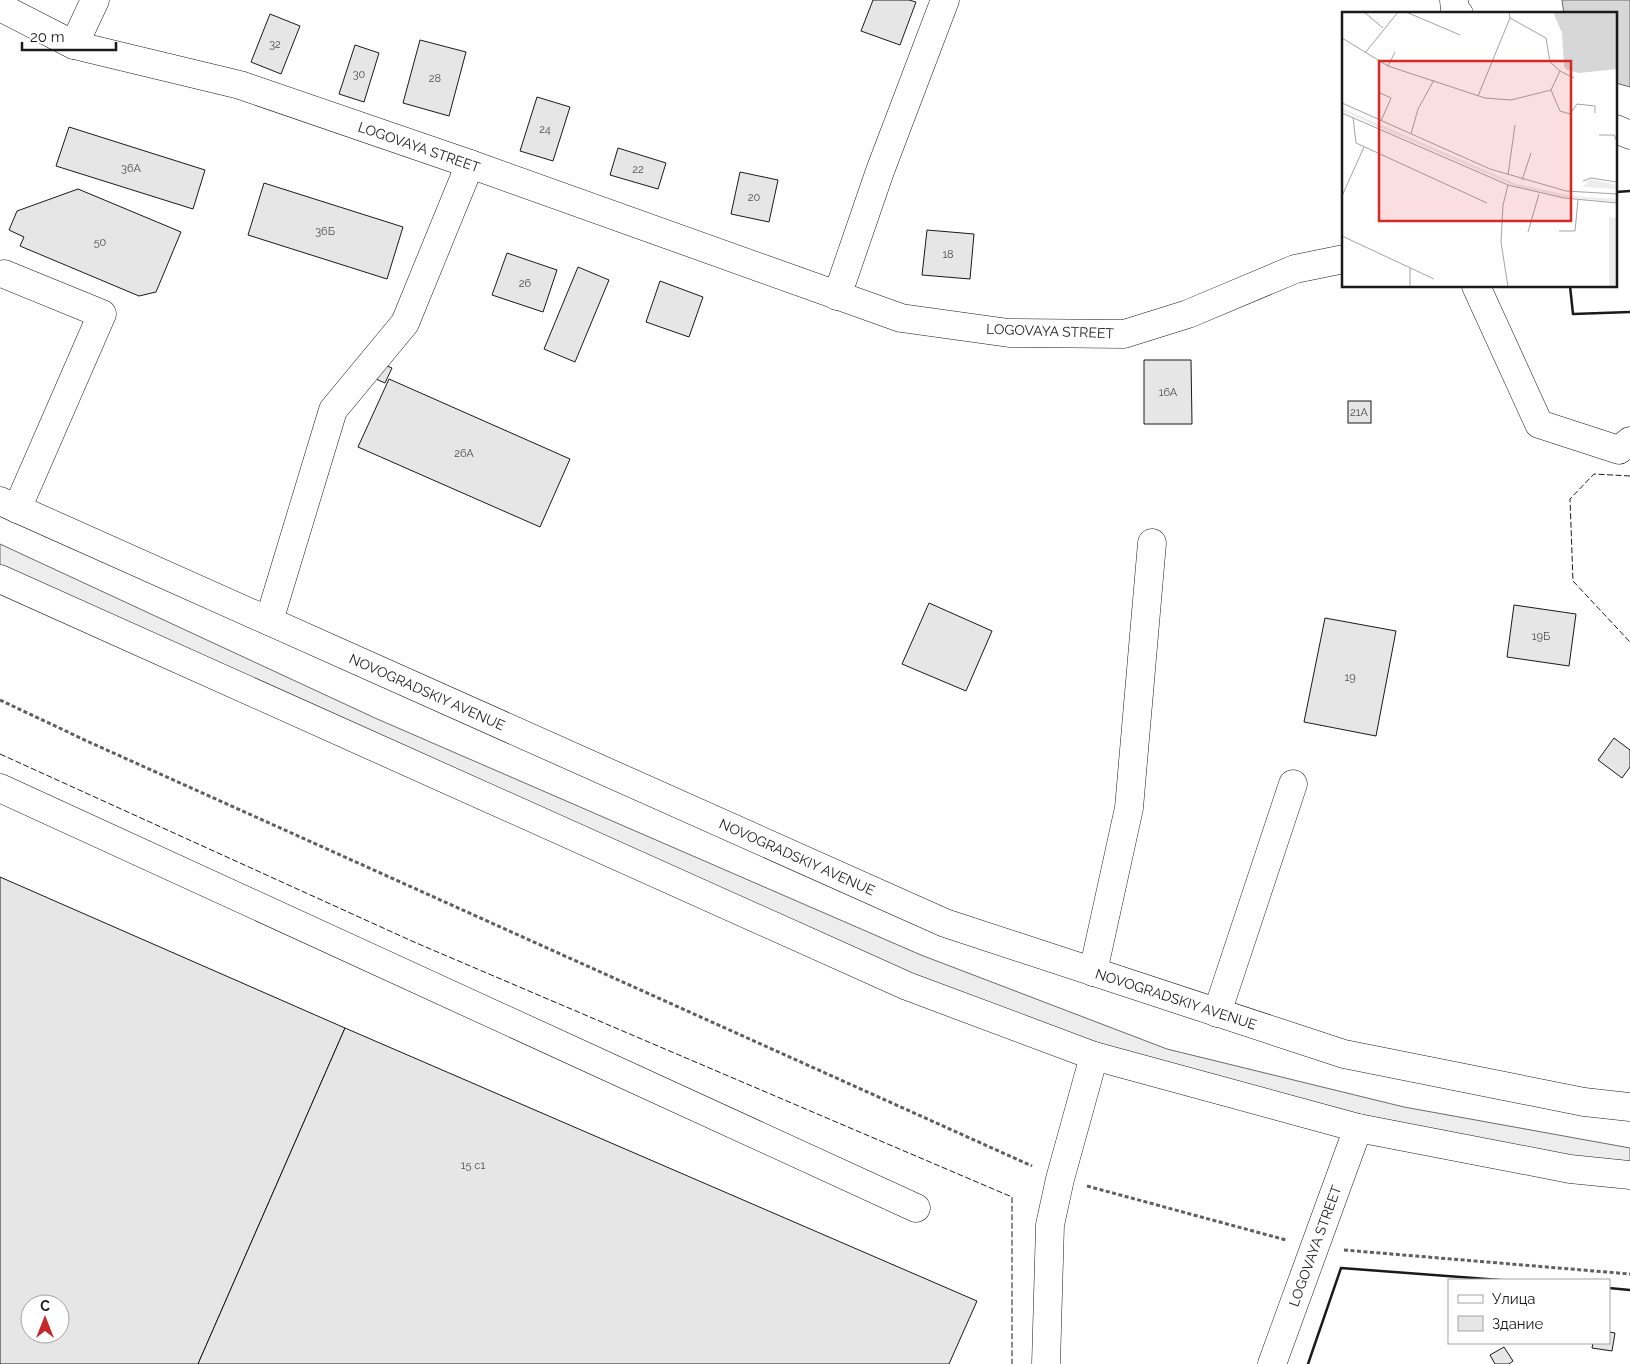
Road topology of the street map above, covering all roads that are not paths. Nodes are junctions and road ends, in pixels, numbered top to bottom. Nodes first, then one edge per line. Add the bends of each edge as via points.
1 (95, 0) edge
2 (945, 0) edge
3 (1454, 0) edge
4 (0, 7) edge
5 (1457, 12) edge
6 (74, 45) junction
7 (1618, 130) edge
8 (1630, 135) edge
9 (470, 164) junction
10 (1342, 259) edge
11 (4, 274) dead end
12 (1477, 288) edge
13 (837, 296) junction
14 (1630, 441) edge
15 (8, 505) edge
16 (1152, 543) dead end
17 (0, 579) edge
18 (269, 621) junction
19 (1293, 784) dead end
20 (0, 788) edge
21 (1093, 972) junction
22 (1217, 1013) junction
23 (1094, 1056) junction
24 (1630, 1107) edge
25 (1358, 1128) junction
26 (1630, 1175) edge
27 (916, 1208) dead end
28 (1046, 1364) edge
29 (1272, 1364) edge

1 - 6 main road
2 - 13 main road
3 - 5 main road
4 - 6 main road, LOGOVAYA STREET
6 - 9 main road, LOGOVAYA STREET via 240,85
7 - 8 main road
9 - 13 main road, LOGOVAYA STREET
9 - 18 main road via 405,323 333,410
10 - 13 main road, LOGOVAYA STREET via 1295,269 1188,314 1124,334 1009,333 901,318
11 - 15 main road via 102,314
12 - 14 main road via 1539,424 1619,450
15 - 18 main road, NOVOGRADSKIY AVENUE
16 - 21 main road via 1129,808
17 - 23 main road via 907,986
18 - 21 main road, NOVOGRADSKIY AVENUE via 945,923
19 - 22 main road
20 - 27 main road
21 - 22 main road, NOVOGRADSKIY AVENUE
22 - 24 main road, NOVOGRADSKIY AVENUE via 1344,1054 1584,1102
23 - 25 main road
23 - 28 main road via 1050,1225
25 - 26 main road via 1570,1169
25 - 29 main road, LOGOVAYA STREET

